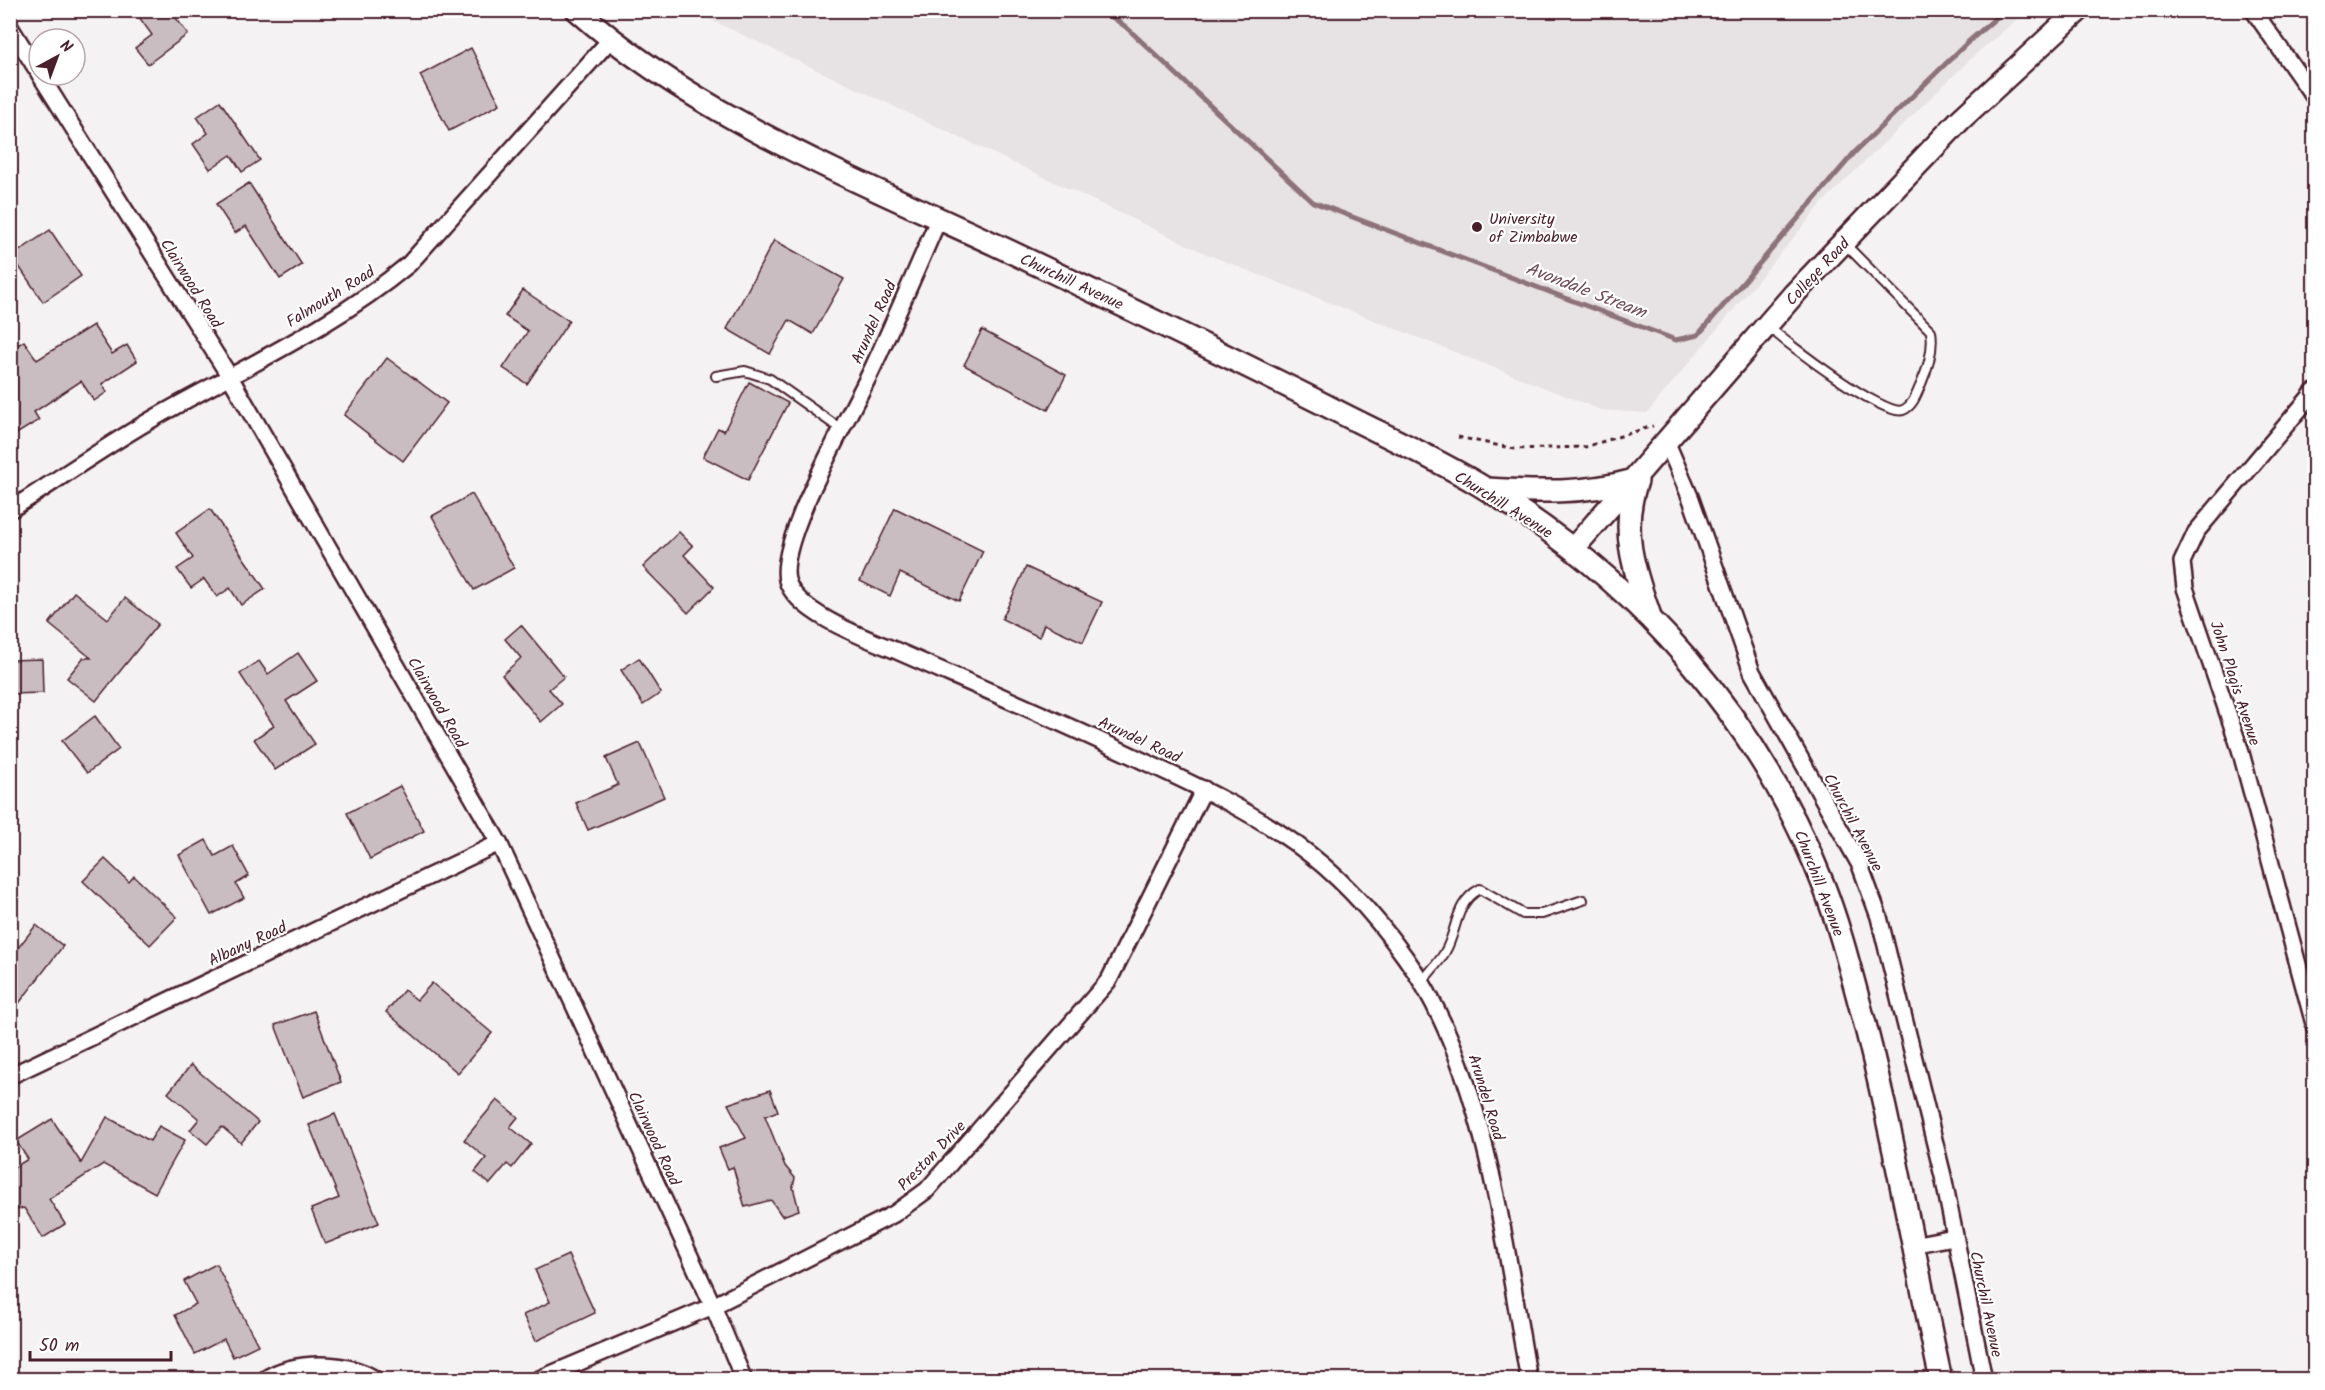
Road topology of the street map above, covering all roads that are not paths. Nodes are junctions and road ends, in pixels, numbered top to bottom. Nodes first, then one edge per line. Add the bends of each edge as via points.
1 (577, 10) edge
2 (2079, 10) edge
3 (2253, 10) edge
4 (10, 27) edge
5 (610, 40) junction
6 (27, 54) edge
7 (48, 87) edge
8 (2314, 97) edge
9 (939, 218) junction
10 (1843, 242) junction
11 (1767, 325) junction
12 (716, 376) dead end
13 (230, 377) junction
14 (2314, 392) edge
15 (842, 430) junction
16 (1667, 443) junction
17 (1636, 478) junction
18 (1486, 489) junction
19 (10, 510) edge
20 (1573, 549) junction
21 (1652, 621) junction
22 (1204, 789) junction
23 (499, 843) junction
24 (1583, 900) dead end
25 (1422, 982) junction
26 (2314, 1024) edge
27 (10, 1076) edge
28 (1954, 1237) junction
29 (1911, 1245) junction
30 (713, 1306) junction
31 (264, 1380) edge
32 (376, 1380) edge
33 (537, 1380) edge
34 (744, 1380) edge
35 (1528, 1380) edge
36 (1941, 1380) edge
37 (1984, 1380) edge

1 - 5 main road, Churchill Avenue
2 - 10 main road, College Road via 1960,120
3 - 8 street
4 - 6 street, Clairwood Road
5 - 9 main road, Churchill Avenue via 735,118
5 - 13 street, Falmouth Road via 409,264 345,312
7 - 13 street, Clairwood Road
9 - 15 street, Arundel Road
9 - 18 main road, Churchill Avenue via 1277,381
10 - 11 main road, College Road
10 - 11 lane via 1931,331 1930,358 1910,405 1902,411 1875,402 1798,351
11 - 16 main road, College Road
12 - 15 lane via 745,371 770,379
13 - 19 street, Falmouth Road via 171,408
13 - 23 street, Clairwood Road
14 - 26 street, John Plagis Avenue via 2196,532 2182,562 2185,588 2240,749
15 - 22 street, Arundel Road via 795,527 789,548 785,566 788,586 799,600 849,630
16 - 17 main road, College Road
16 - 28 street, Churchil Avenue via 1691,499 1752,672 1860,865 1879,917 1943,1176
17 - 18 main road via 1610,487 1562,493
17 - 20 main road, College Road
17 - 21 main road via 1629,506 1628,540
18 - 20 main road, Churchill Avenue
20 - 21 main road, Churchill Avenue via 1624,591
21 - 29 main road, Churchill Avenue via 1692,662 1734,716 1804,836 1846,950 1880,1082
22 - 25 street, Arundel Road via 1295,843 1338,879 1371,914
22 - 30 street, Preston Drive via 1109,981 927,1190 894,1214
23 - 27 street, Albany Road
23 - 30 street, Clairwood Road
24 - 25 lane via 1542,914 1523,914 1480,889 1469,895 1457,914 1444,953
25 - 35 street, Arundel Road via 1446,1029 1468,1089 1488,1167
28 - 29 street, Churchil Avenue
28 - 37 street, Churchil Avenue
29 - 36 main road, Churchill Avenue
30 - 33 street, Preston Drive
30 - 34 street, Clairwood Road
31 - 32 street via 302,1365 338,1366

